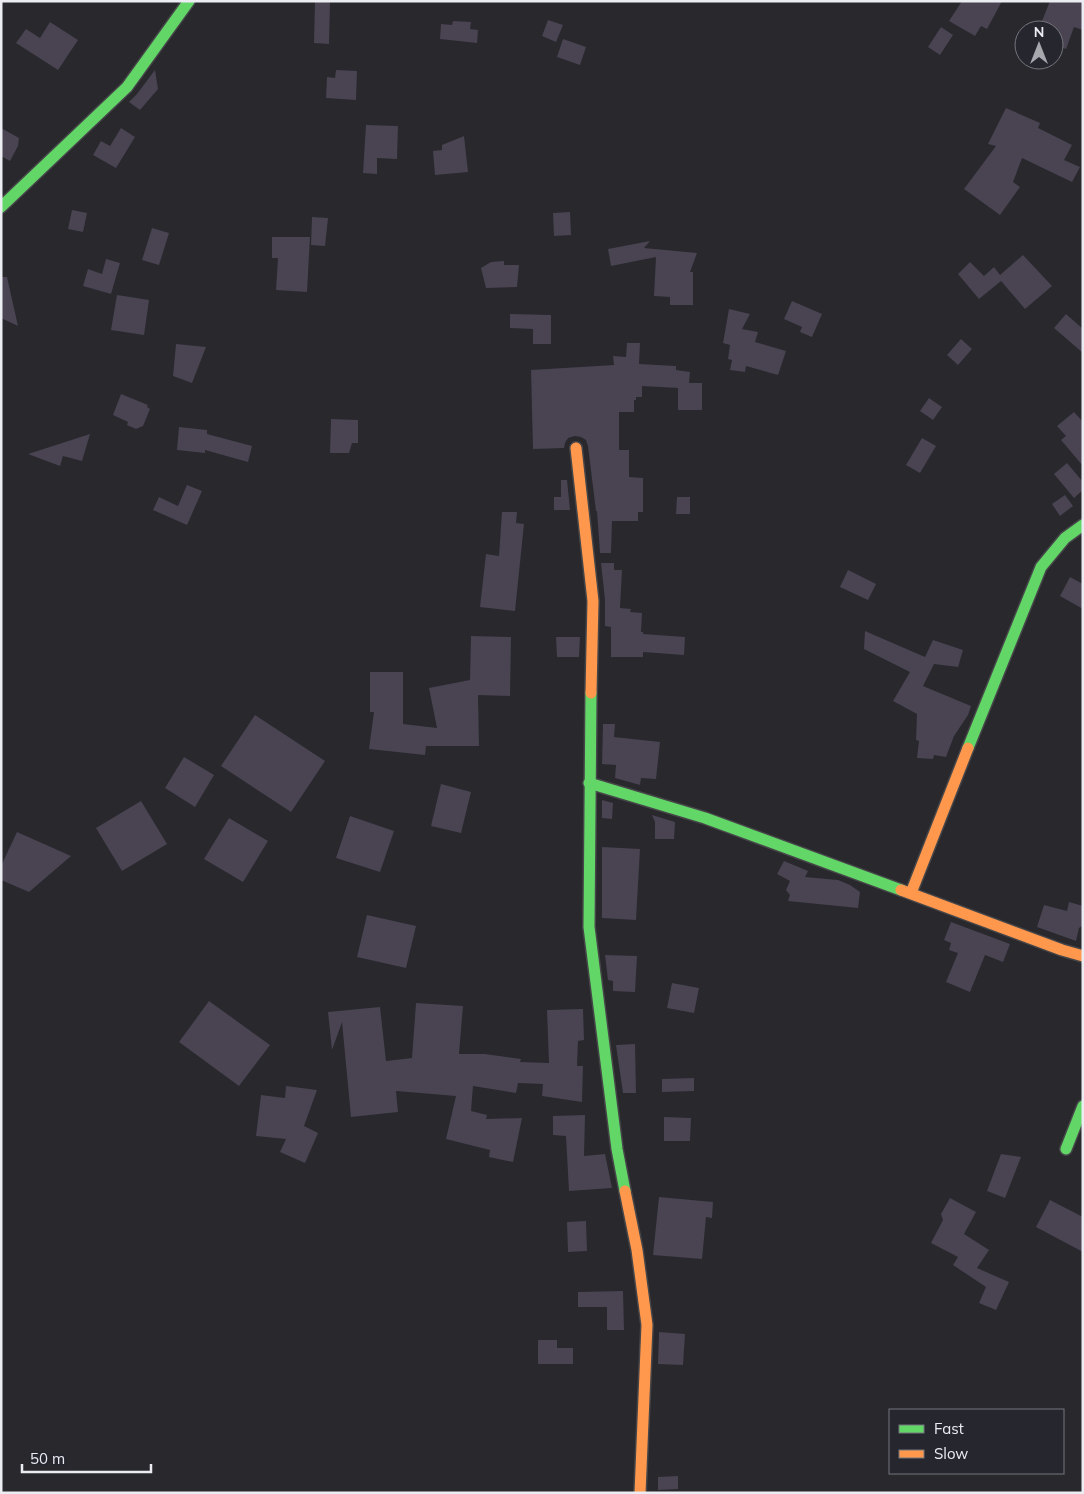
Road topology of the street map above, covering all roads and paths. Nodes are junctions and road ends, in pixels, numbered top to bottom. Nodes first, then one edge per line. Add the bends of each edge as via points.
1 (189, 1) edge
2 (1, 207) edge
3 (576, 448) dead end
4 (1083, 525) edge
5 (589, 783) junction
6 (911, 893) junction
7 (1083, 956) edge
8 (1083, 1106) edge
9 (1066, 1149) dead end
10 (640, 1493) edge

1 - 2 street via 127,87
3 - 5 street via 593,601
4 - 6 street via 1065,538 1041,567
5 - 6 street via 705,818
5 - 10 street via 589,927 617,1149 647,1325
6 - 7 street
8 - 9 street

